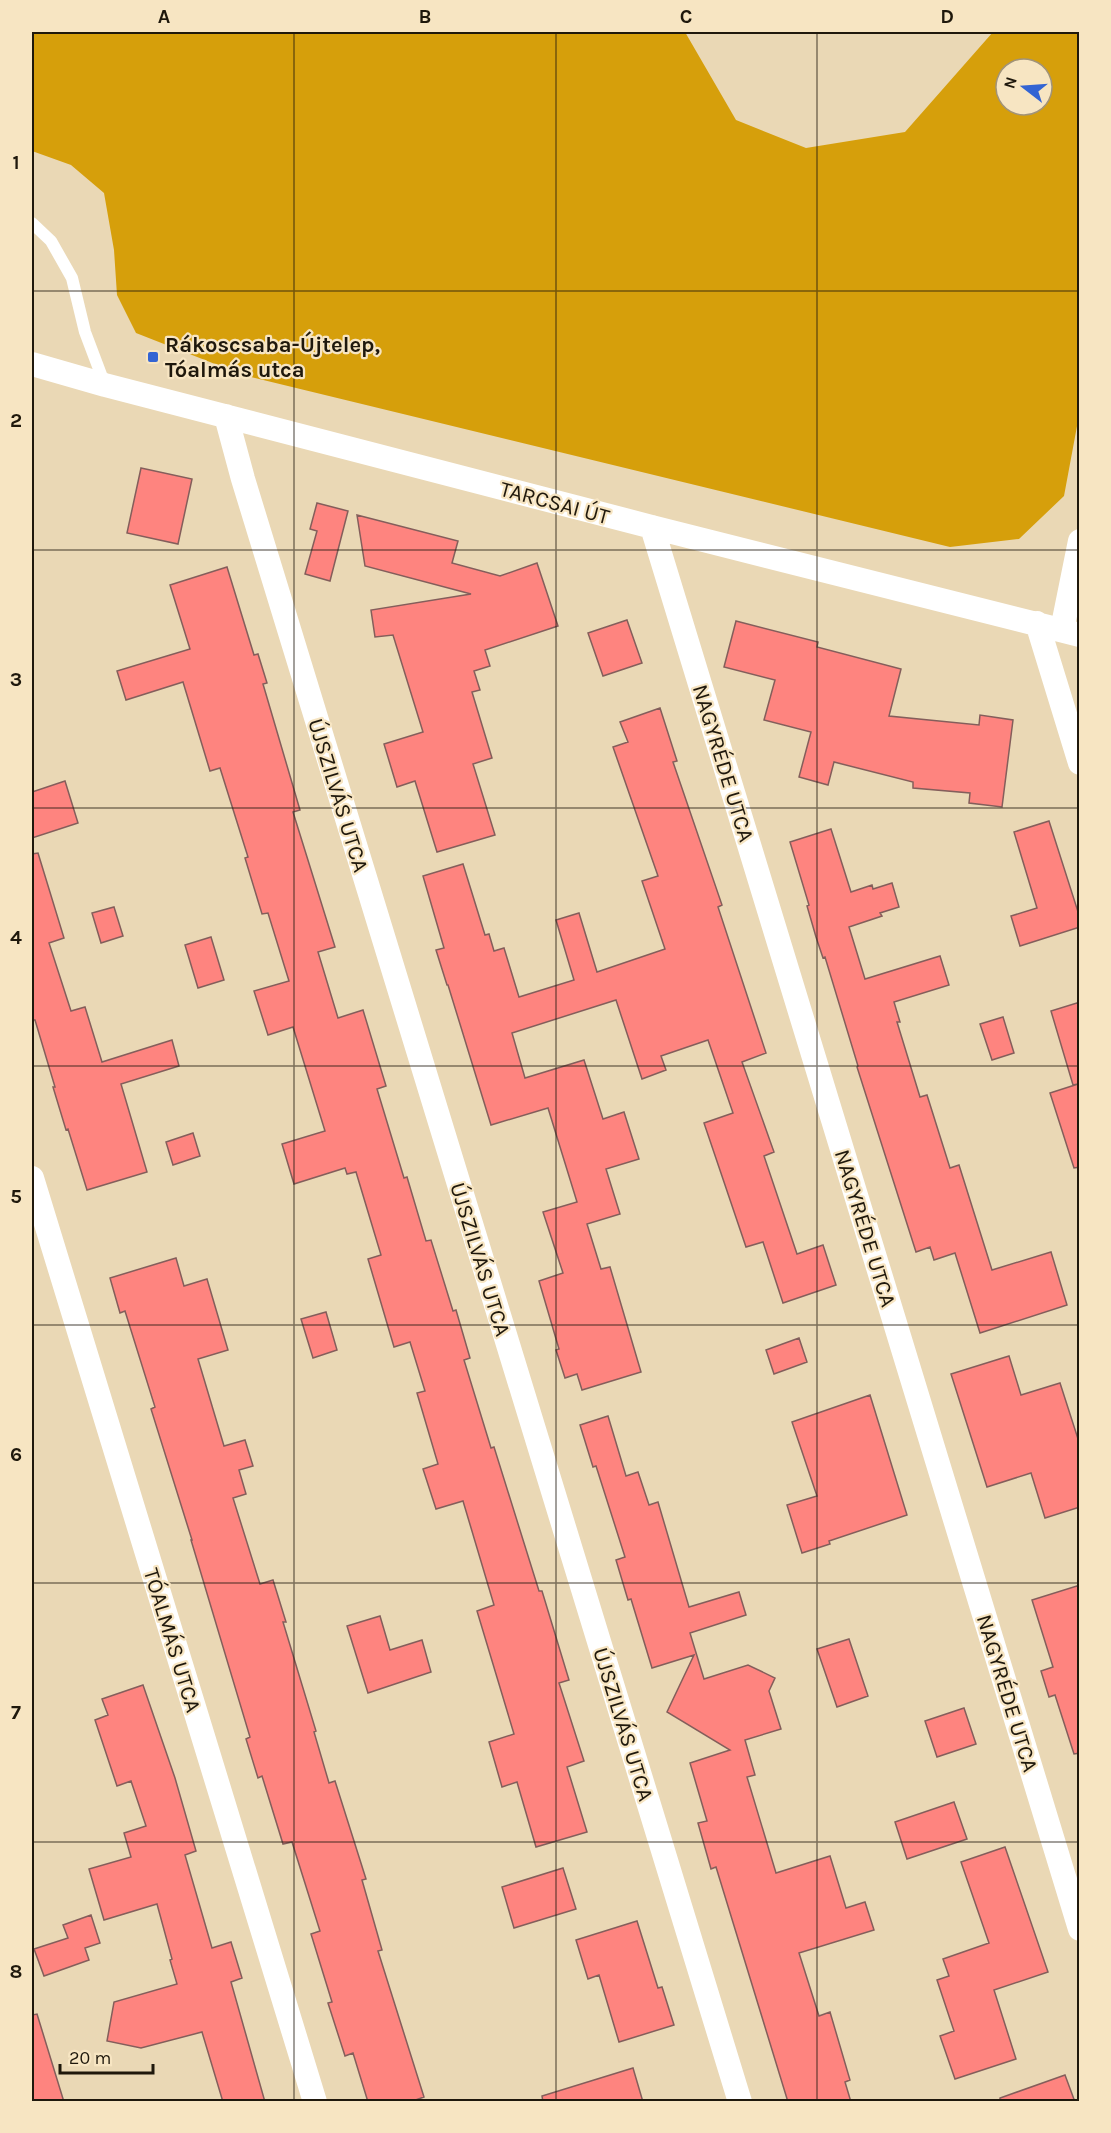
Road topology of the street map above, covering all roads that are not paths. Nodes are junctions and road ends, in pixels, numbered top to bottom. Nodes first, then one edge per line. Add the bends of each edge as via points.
1 (32, 223) edge
2 (32, 364) edge
3 (105, 385) junction
4 (226, 416) junction
5 (652, 528) junction
6 (1080, 540) edge
7 (1037, 623) junction
8 (1071, 632) edge
9 (1080, 763) edge
10 (32, 1178) edge
11 (1080, 1929) edge
12 (315, 2102) edge
13 (740, 2102) edge

1 - 3 lane via 51,240 72,278 85,332
2 - 3 street, TARCSAI ÚT
3 - 4 street, TARCSAI ÚT
4 - 5 street, TARCSAI ÚT
4 - 13 street, ÚJSZILVÁS UTCA
5 - 7 street, TARCSAI ÚT
5 - 11 street, NAGYRÉDE UTCA
6 - 8 street
7 - 8 street, TARCSAI ÚT
7 - 9 street
10 - 12 street, TÓALMÁS UTCA

